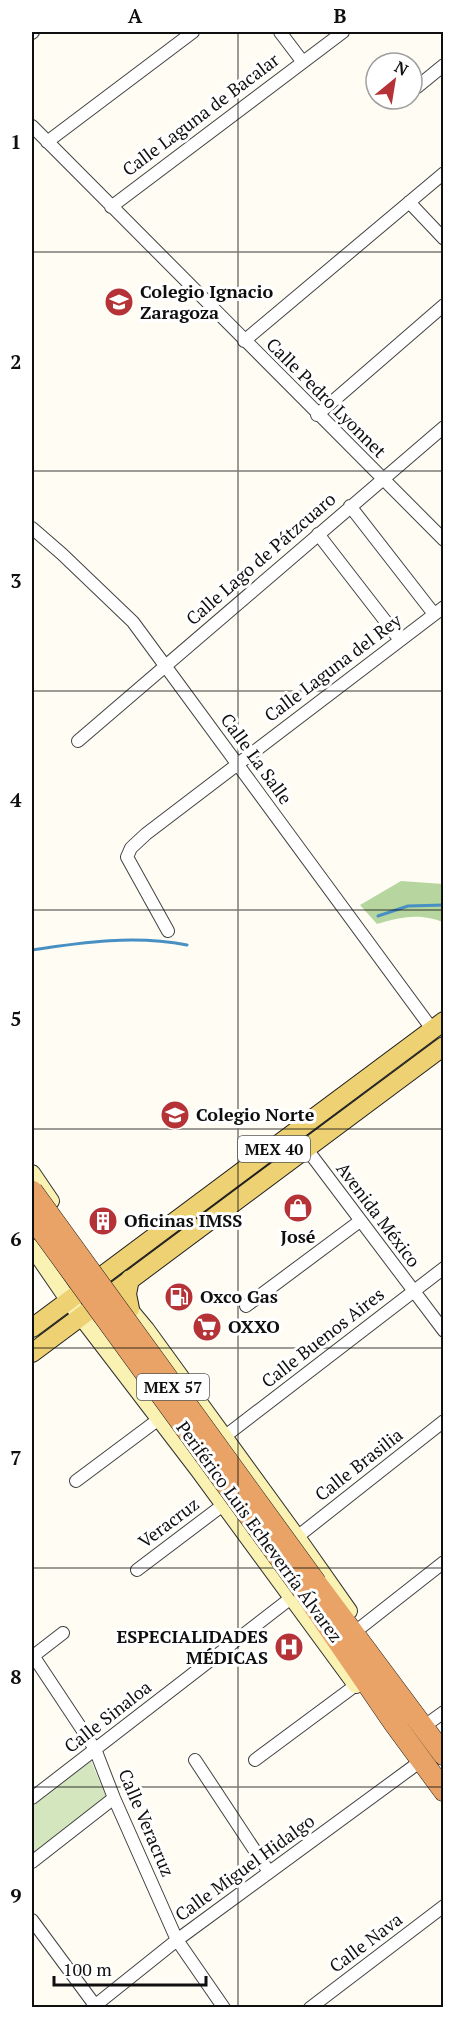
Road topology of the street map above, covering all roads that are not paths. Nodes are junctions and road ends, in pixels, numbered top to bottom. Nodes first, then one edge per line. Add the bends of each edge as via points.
1 (193, 32) edge
2 (280, 32) edge
3 (343, 32) edge
4 (302, 61) junction
5 (444, 65) edge
6 (424, 81) edge
7 (32, 126) edge
8 (47, 142) junction
9 (444, 173) edge
10 (409, 202) junction
11 (111, 207) junction
12 (444, 239) edge
13 (444, 304) edge
14 (244, 341) junction
15 (318, 415) junction
16 (444, 427) edge
17 (381, 479) junction
18 (350, 506) junction
19 (32, 528) edge
20 (318, 534) junction
21 (444, 540) edge
22 (439, 610) edge
23 (400, 640) junction
24 (165, 667) junction
25 (78, 741) dead end
26 (237, 763) junction
27 (168, 930) dead end
28 (438, 1025) edge
29 (444, 1046) edge
30 (306, 1148) junction
31 (32, 1173) edge
32 (32, 1191) edge
33 (32, 1217) edge
34 (360, 1221) junction
35 (32, 1247) edge
36 (86, 1253) junction
37 (444, 1268) edge
38 (103, 1275) junction
39 (51, 1276) junction
40 (130, 1279) junction
41 (114, 1291) junction
42 (413, 1291) junction
43 (246, 1306) dead end
44 (74, 1309) junction
45 (130, 1309) junction
46 (32, 1328) edge
47 (146, 1329) junction
48 (444, 1331) edge
49 (98, 1337) junction
50 (32, 1353) edge
51 (159, 1419) junction
52 (444, 1421) edge
53 (224, 1437) junction
54 (76, 1481) dead end
55 (223, 1505) junction
56 (297, 1537) junction
57 (444, 1562) edge
58 (137, 1570) dead end
59 (303, 1590) junction
60 (360, 1628) junction
61 (63, 1633) dead end
62 (32, 1655) edge
63 (379, 1667) junction
64 (356, 1685) junction
65 (444, 1712) edge
66 (394, 1723) junction
67 (423, 1727) junction
68 (95, 1749) junction
69 (444, 1755) edge
70 (195, 1760) dead end
71 (255, 1760) dead end
72 (421, 1761) junction
73 (444, 1791) edge
74 (32, 1798) edge
75 (114, 1798) junction
76 (32, 1862) edge
77 (269, 1872) junction
78 (444, 1906) edge
79 (32, 1920) edge
80 (177, 1940) junction
81 (94, 2007) edge
82 (224, 2007) edge
83 (310, 2007) edge

1 - 8 street
2 - 4 street
3 - 4 street, Calle Laguna de Bacalar
4 - 11 street, Calle Laguna de Bacalar
5 - 6 street
7 - 8 street, Calle Pedro Lyonnet
8 - 11 street, Calle Pedro Lyonnet
9 - 10 street
10 - 12 street
10 - 14 street
11 - 14 street, Calle Pedro Lyonnet
13 - 15 street
14 - 15 street, Calle Pedro Lyonnet
15 - 17 street, Calle Pedro Lyonnet
16 - 17 street, Calle Lago de Pátzcuaro
17 - 18 street, Calle Lago de Pátzcuaro
17 - 21 street, Calle Pedro Lyonnet
18 - 20 street, Calle Lago de Pátzcuaro
18 - 22 street
19 - 24 street, Calle La Salle via 133,622
20 - 23 street
20 - 24 street, Calle Lago de Pátzcuaro
22 - 23 street, Calle Laguna del Rey
23 - 26 street, Calle Laguna del Rey
24 - 25 street, Calle Lago de Pátzcuaro
24 - 26 street, Calle La Salle
26 - 27 street, Calle Laguna del Rey via 131,848 128,857
26 - 28 street, Calle La Salle
28 - 38 main road, MEX 40
29 - 30 main road, MEX 40
30 - 34 street, Avenida México
30 - 40 main road, MEX 40
31 - 36 street, Periférico Luis Echeverría Álvarez
32 - 59 highway, Periférico Luis Echeverría Álvarez / MEX 57, bridge
33 - 59 highway, Periférico Luis Echeverría Álvarez / MEX 57, bridge
34 - 42 street, Avenida México
34 - 43 street
35 - 39 street
36 - 38 street, Periférico Luis Echeverría Álvarez
36 - 39 street via 84,1269 74,1279
37 - 42 street, Calle Buenos Aires
38 - 41 street, Periférico Luis Echeverría Álvarez
38 - 44 main road, MEX 40
39 - 44 street
40 - 41 main road, MEX 40
40 - 45 main road
41 - 44 main road, MEX 40
41 - 45 street, Periférico Luis Echeverría Álvarez
42 - 48 street, Avenida México
42 - 53 street, Calle Buenos Aires
44 - 46 main road, MEX 40
44 - 49 street
44 - 50 main road, MEX 40
45 - 47 street, Periférico Luis Echeverría Álvarez
47 - 49 street via 124,1311 110,1311 99,1321
47 - 53 street, Periférico Luis Echeverría Álvarez
49 - 51 street
51 - 54 street
51 - 55 street
52 - 56 street, Calle Brasilia
53 - 56 street, Periférico Luis Echeverría Álvarez
55 - 58 street, Veracruz
55 - 59 street
56 - 60 street, Periférico Luis Echeverría Álvarez
57 - 60 street
59 - 63 highway, Periférico Luis Echeverría Álvarez / MEX 57
59 - 64 street
59 - 66 highway, Periférico Luis Echeverría Álvarez / MEX 57
59 - 68 street, Calle Sinaloa
60 - 63 street, Periférico Luis Echeverría Álvarez
61 - 62 street
62 - 68 street, Calle Veracruz
63 - 67 highway, Periférico Luis Echeverría Álvarez / MEX 57
64 - 66 street
64 - 71 street
65 - 67 street
66 - 72 highway, Periférico Luis Echeverría Álvarez / MEX 57
67 - 69 highway, Periférico Luis Echeverría Álvarez / MEX 57
68 - 74 street, Calle Sinaloa
68 - 75 street, Calle Veracruz
70 - 77 street
72 - 73 highway, Periférico Luis Echeverría Álvarez / MEX 57
72 - 77 street, Calle Miguel Hidalgo
75 - 76 street
75 - 80 street, Calle Veracruz
77 - 80 street, Calle Miguel Hidalgo
78 - 83 street, Calle Nava
79 - 81 street
80 - 81 street, Calle Miguel Hidalgo
80 - 82 street, Calle Veracruz

